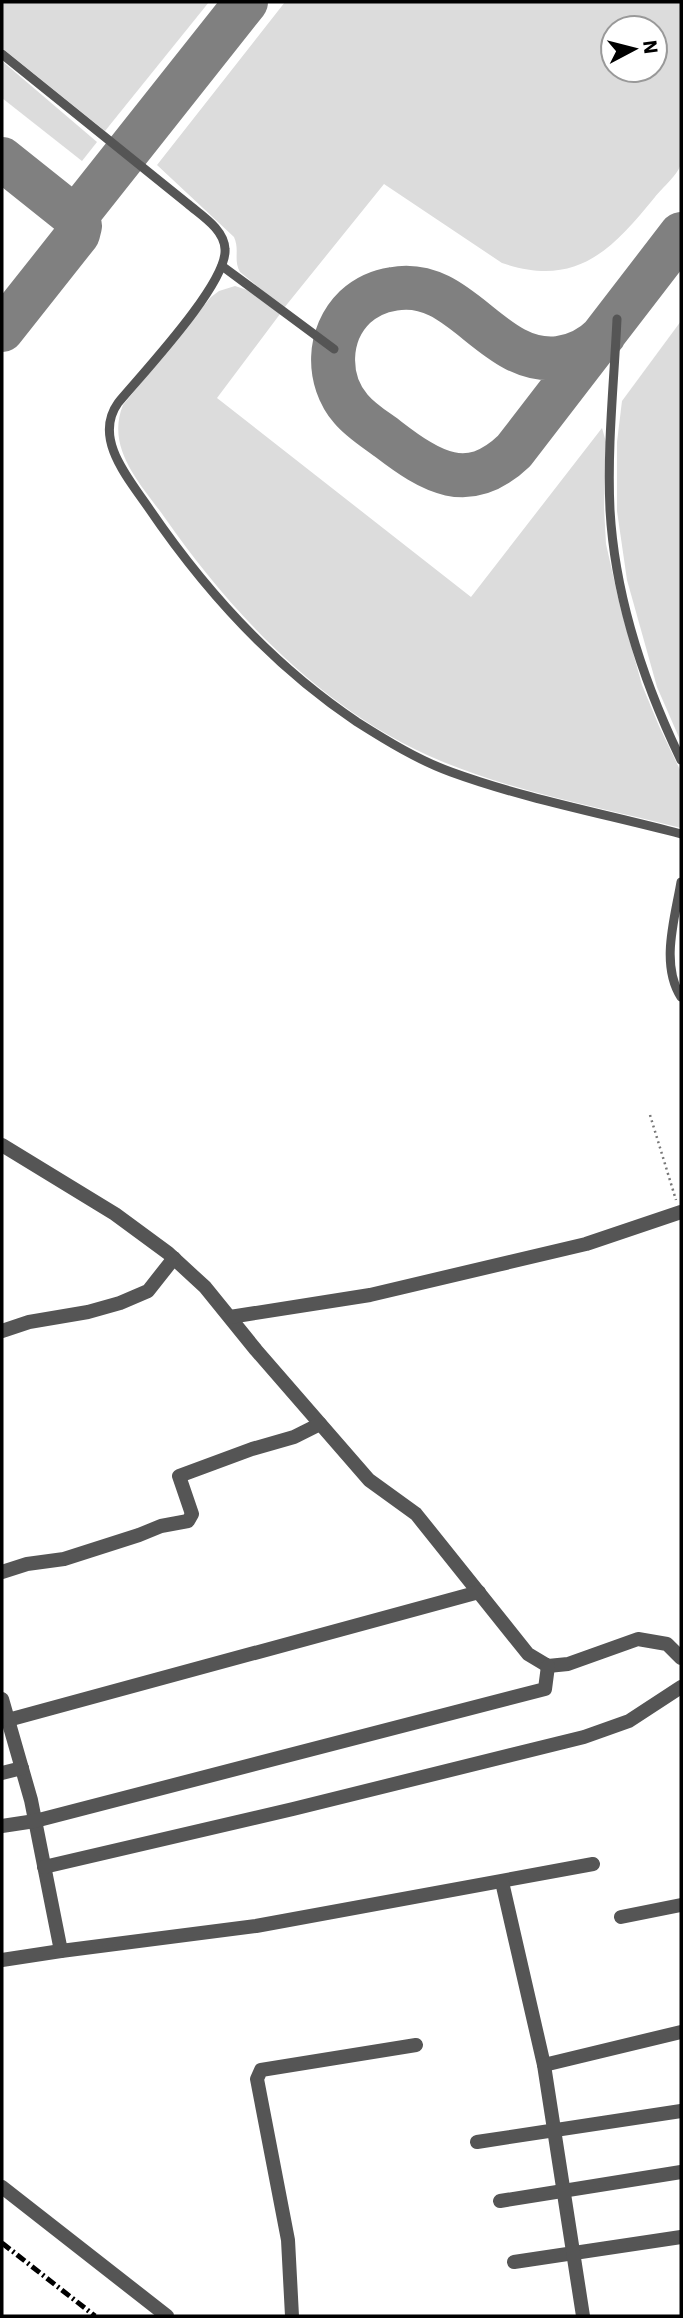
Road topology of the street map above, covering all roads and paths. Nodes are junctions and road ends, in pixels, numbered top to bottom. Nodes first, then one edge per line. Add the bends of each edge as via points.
1 (2, 54) edge
2 (222, 266) junction
3 (617, 319) dead end
4 (334, 349) dead end
5 (681, 760) edge
6 (681, 834) edge
7 (681, 882) edge
8 (681, 997) edge
9 (650, 1115) dead end
10 (2, 1145) edge
11 (681, 1212) edge
12 (174, 1258) junction
13 (229, 1317) junction
14 (2, 1331) edge
15 (320, 1424) junction
16 (2, 1572) edge
17 (478, 1592) junction
18 (681, 1637) edge
19 (667, 1644) junction
20 (681, 1658) edge
21 (548, 1666) junction
22 (681, 1687) edge
23 (2, 1699) edge
24 (8, 1720) junction
25 (22, 1768) junction
26 (2, 1773) edge
27 (35, 1821) junction
28 (2, 1826) edge
29 (593, 1864) dead end
30 (44, 1867) junction
31 (502, 1882) junction
32 (681, 1905) edge
33 (621, 1917) dead end
34 (61, 1951) junction
35 (2, 1960) edge
36 (681, 2032) edge
37 (416, 2045) dead end
38 (544, 2066) junction
39 (681, 2111) edge
40 (554, 2130) junction
41 (477, 2142) dead end
42 (681, 2172) edge
43 (2, 2187) edge
44 (564, 2190) junction
45 (500, 2200) dead end
46 (681, 2236) edge
47 (573, 2255) junction
48 (514, 2262) dead end
49 (167, 2316) edge
50 (292, 2316) edge
51 (583, 2316) edge

1 - 2 lane via 208,221 223,240
2 - 4 lane
2 - 6 lane via 210,289 110,418 111,443 120,465 205,585 286,669 403,750 462,775
3 - 5 lane via 612,537 640,663
7 - 8 lane via 670,961
9 - 11 path
10 - 12 street via 115,1214
11 - 13 street via 586,1244 370,1295
12 - 13 street
12 - 14 street via 148,1291 120,1303
13 - 15 street
15 - 16 street via 179,1476 192,1514 188,1521 64,1559
15 - 17 street via 369,1480 416,1514
17 - 21 street via 528,1654
17 - 24 street
18 - 19 street
19 - 20 street
19 - 21 street via 638,1639 568,1664
21 - 27 street via 545,1689
22 - 30 street via 629,1721 584,1737
23 - 24 street
24 - 25 street
25 - 26 street
25 - 27 street
27 - 28 street
27 - 30 street
29 - 31 street
30 - 34 street
31 - 34 street via 256,1926
31 - 38 street
32 - 33 street
34 - 35 street
36 - 38 street
37 - 50 street via 261,2070 257,2079 288,2240
38 - 40 street
39 - 40 street
40 - 41 street
40 - 44 street
42 - 44 street
43 - 49 street
44 - 45 street
44 - 47 street
46 - 47 street
47 - 48 street
47 - 51 street

